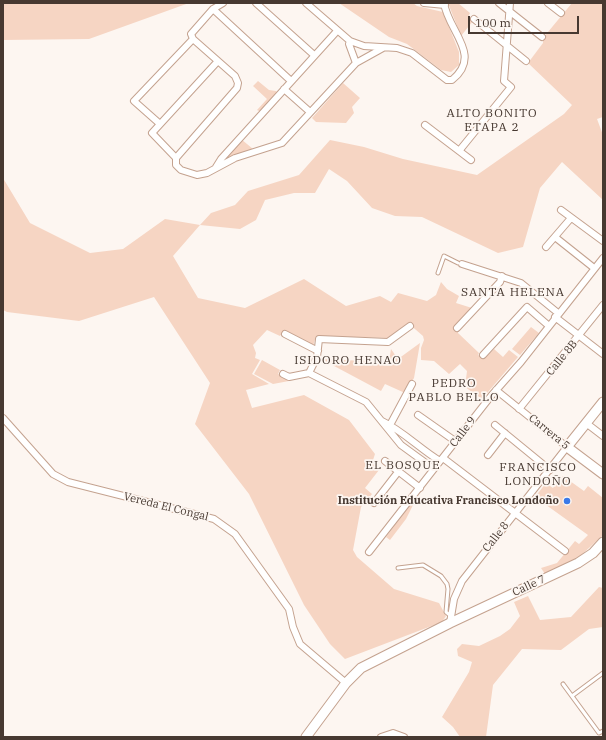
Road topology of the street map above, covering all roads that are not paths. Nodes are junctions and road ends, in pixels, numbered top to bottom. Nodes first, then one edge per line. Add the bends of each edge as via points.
1 (223, 3) edge
2 (256, 3) edge
3 (306, 3) edge
4 (424, 3) edge
5 (499, 3) edge
6 (510, 3) edge
7 (548, 3) edge
8 (444, 4) edge
9 (213, 9) junction
10 (508, 10) junction
11 (561, 14) dead end
12 (474, 19) dead end
13 (337, 31) junction
14 (542, 37) dead end
15 (194, 39) junction
16 (350, 42) junction
17 (507, 46) junction
18 (383, 48) junction
19 (314, 55) junction
20 (218, 61) junction
21 (526, 61) dead end
22 (356, 63) junction
23 (291, 81) junction
24 (284, 89) junction
25 (310, 112) junction
26 (160, 124) junction
27 (426, 125) dead end
28 (460, 151) junction
29 (176, 158) junction
30 (471, 160) dead end
31 (216, 168) junction
32 (561, 210) dead end
33 (571, 218) junction
34 (555, 237) junction
35 (603, 241) edge
36 (546, 247) dead end
37 (603, 258) edge
38 (460, 264) joint
39 (594, 268) junction
40 (438, 273) dead end
41 (502, 276) junction
42 (603, 305) edge
43 (557, 315) junction
44 (410, 326) dead end
45 (549, 326) junction
46 (457, 328) dead end
47 (285, 334) dead end
48 (580, 336) junction
49 (318, 351) junction
50 (603, 354) edge
51 (483, 355) dead end
52 (309, 373) junction
53 (283, 374) dead end
54 (412, 384) dead end
55 (496, 390) junction
56 (603, 402) edge
57 (519, 409) junction
58 (418, 415) dead end
59 (3, 418) edge
60 (380, 420) junction
61 (586, 423) junction
62 (390, 425) junction
63 (495, 425) dead end
64 (505, 433) junction
65 (603, 436) edge
66 (455, 441) junction
67 (566, 447) junction
68 (488, 455) dead end
69 (442, 459) junction
70 (385, 461) dead end
71 (434, 468) junction
72 (550, 470) junction
73 (398, 472) junction
74 (603, 474) edge
75 (420, 488) junction
76 (374, 503) dead end
77 (515, 514) junction
78 (603, 542) edge
79 (565, 551) dead end
80 (369, 552) dead end
81 (398, 568) dead end
82 (449, 621) junction
83 (603, 673) edge
84 (346, 683) junction
85 (563, 684) dead end
86 (572, 696) junction
87 (603, 731) edge
88 (306, 737) edge
89 (381, 737) edge
90 (404, 737) edge

1 - 9 street
2 - 19 street
3 - 13 street
4 - 8 street
5 - 10 street
6 - 10 street
7 - 11 street
8 - 18 street via 465,58 460,74 452,80 447,80 412,53 397,48
9 - 15 street via 191,34
9 - 23 street
10 - 14 street
10 - 17 street
12 - 17 street
13 - 16 street
13 - 19 street
15 - 20 street
15 - 26 street via 134,102
16 - 18 street
16 - 22 street
17 - 21 street
17 - 28 street via 504,81 511,87
18 - 22 street
19 - 23 street
20 - 26 street
20 - 29 street via 235,76 237,88
22 - 25 street
23 - 24 street
24 - 25 street
24 - 31 street via 221,159
25 - 31 street via 282,143 236,158
26 - 29 street via 152,133
27 - 28 street
28 - 30 street
29 - 31 street via 176,165 189,174 197,175
32 - 33 street
33 - 34 street
33 - 35 street
34 - 36 street
34 - 39 street
37 - 39 street, Calle 9
38 - 40 lane via 444,256
38 - 41 street
39 - 43 street, Calle 9
41 - 43 street via 522,283
41 - 46 street via 500,282
42 - 48 street, Calle 8B
43 - 45 street, Calle 9
43 - 48 street
44 - 49 street via 388,342 319,339
45 - 51 street via 527,307
45 - 55 street, Calle 9
47 - 49 street
48 - 50 street
48 - 57 street, Calle 8B
49 - 52 street
52 - 53 street via 289,377
52 - 60 street via 366,402
54 - 62 street
55 - 57 street, Carrera 5
55 - 66 street, Calle 9
56 - 61 main road, Calle 8
57 - 67 street, Carrera 5
58 - 66 street
59 - 84 street, Vereda El Congal via 53,474 63,479 214,519 235,534 289,609 300,644
60 - 62 street
60 - 71 street via 401,445
61 - 65 street
61 - 67 main road, Calle 8
62 - 69 street
63 - 64 street
64 - 68 street
64 - 72 street
66 - 69 street, Calle 9
67 - 72 street, Calle 8
67 - 74 main road, Carrera 5
69 - 71 street, Calle 9
69 - 77 street
70 - 73 street
71 - 75 street, Calle 9
72 - 77 street, Calle 8
73 - 75 street
73 - 76 street
75 - 80 street, Calle 9
77 - 79 street
77 - 82 street, Calle 8 via 462,580
78 - 82 main road, Calle 7 via 578,563
81 - 82 lane via 424,566 441,576 448,589 446,612
82 - 84 main road, Calle 7 via 435,632 361,668
83 - 86 lane
84 - 88 main road, Calle 7
85 - 86 lane
86 - 87 lane via 599,733
89 - 90 street via 393,732

